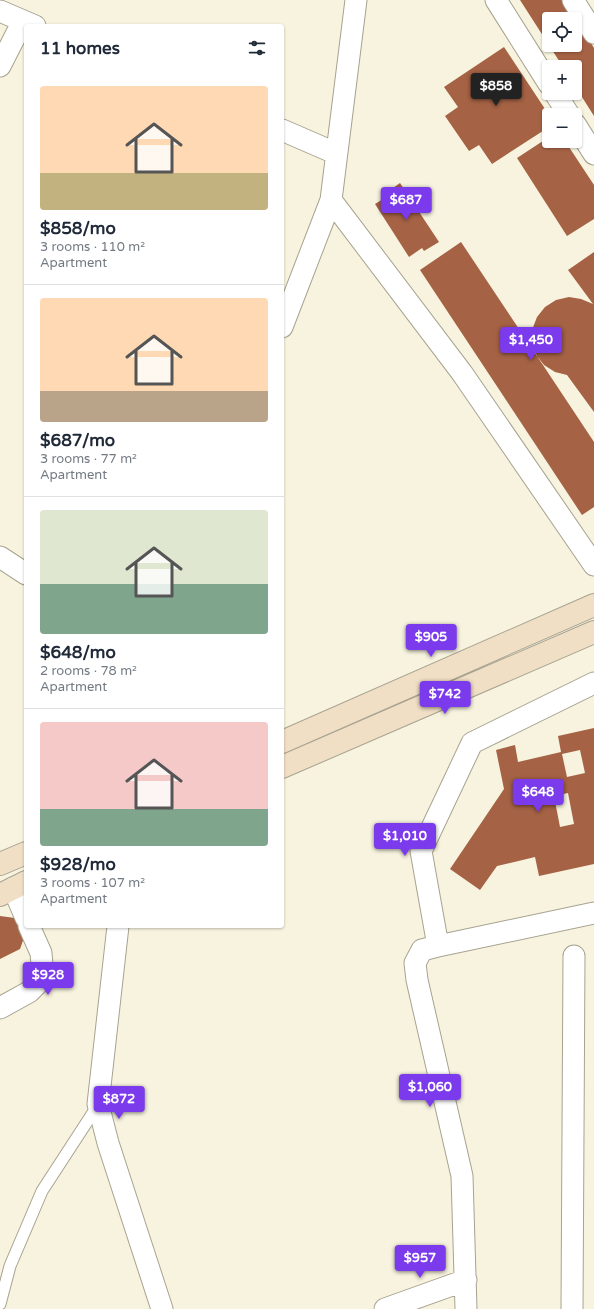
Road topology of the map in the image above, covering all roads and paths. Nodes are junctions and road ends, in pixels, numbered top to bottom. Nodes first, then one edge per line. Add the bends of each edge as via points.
1 (356, 0) edge
2 (496, 0) edge
3 (573, 0) edge
4 (0, 11) edge
5 (29, 24) edge
6 (24, 31) edge
7 (594, 33) edge
8 (0, 66) edge
9 (542, 73) edge
10 (284, 131) edge
11 (582, 135) edge
12 (335, 153) junction
13 (594, 154) edge
14 (331, 200) junction
15 (284, 322) edge
16 (0, 558) edge
17 (594, 565) edge
18 (24, 573) edge
19 (594, 605) edge
20 (594, 632) edge
21 (594, 683) edge
22 (284, 741) edge
23 (284, 766) edge
24 (24, 854) edge
25 (0, 864) edge
26 (13, 888) edge
27 (24, 913) edge
28 (594, 913) edge
29 (30, 928) edge
30 (118, 928) edge
31 (438, 946) junction
32 (574, 956) dead end
33 (0, 1008) edge
34 (98, 1104) junction
35 (466, 1280) junction
36 (0, 1304) edge
37 (162, 1309) edge
38 (385, 1309) edge
39 (466, 1309) edge
40 (572, 1309) edge

1 - 12 street
2 - 9 street
3 - 7 street
4 - 5 street
6 - 8 street
10 - 12 street
11 - 13 street
12 - 14 street
14 - 15 street
14 - 17 street via 462,374
16 - 18 street
19 - 22 main road
20 - 23 main road
21 - 31 street via 472,743 421,851
24 - 25 main road
26 - 27 street
28 - 31 street
29 - 33 street via 41,953 43,978 28,992
30 - 34 street
31 - 35 street via 422,950 415,963 462,1176
32 - 40 street
34 - 36 lane via 42,1191 10,1266
34 - 37 street via 108,1143
35 - 38 street
35 - 39 street

